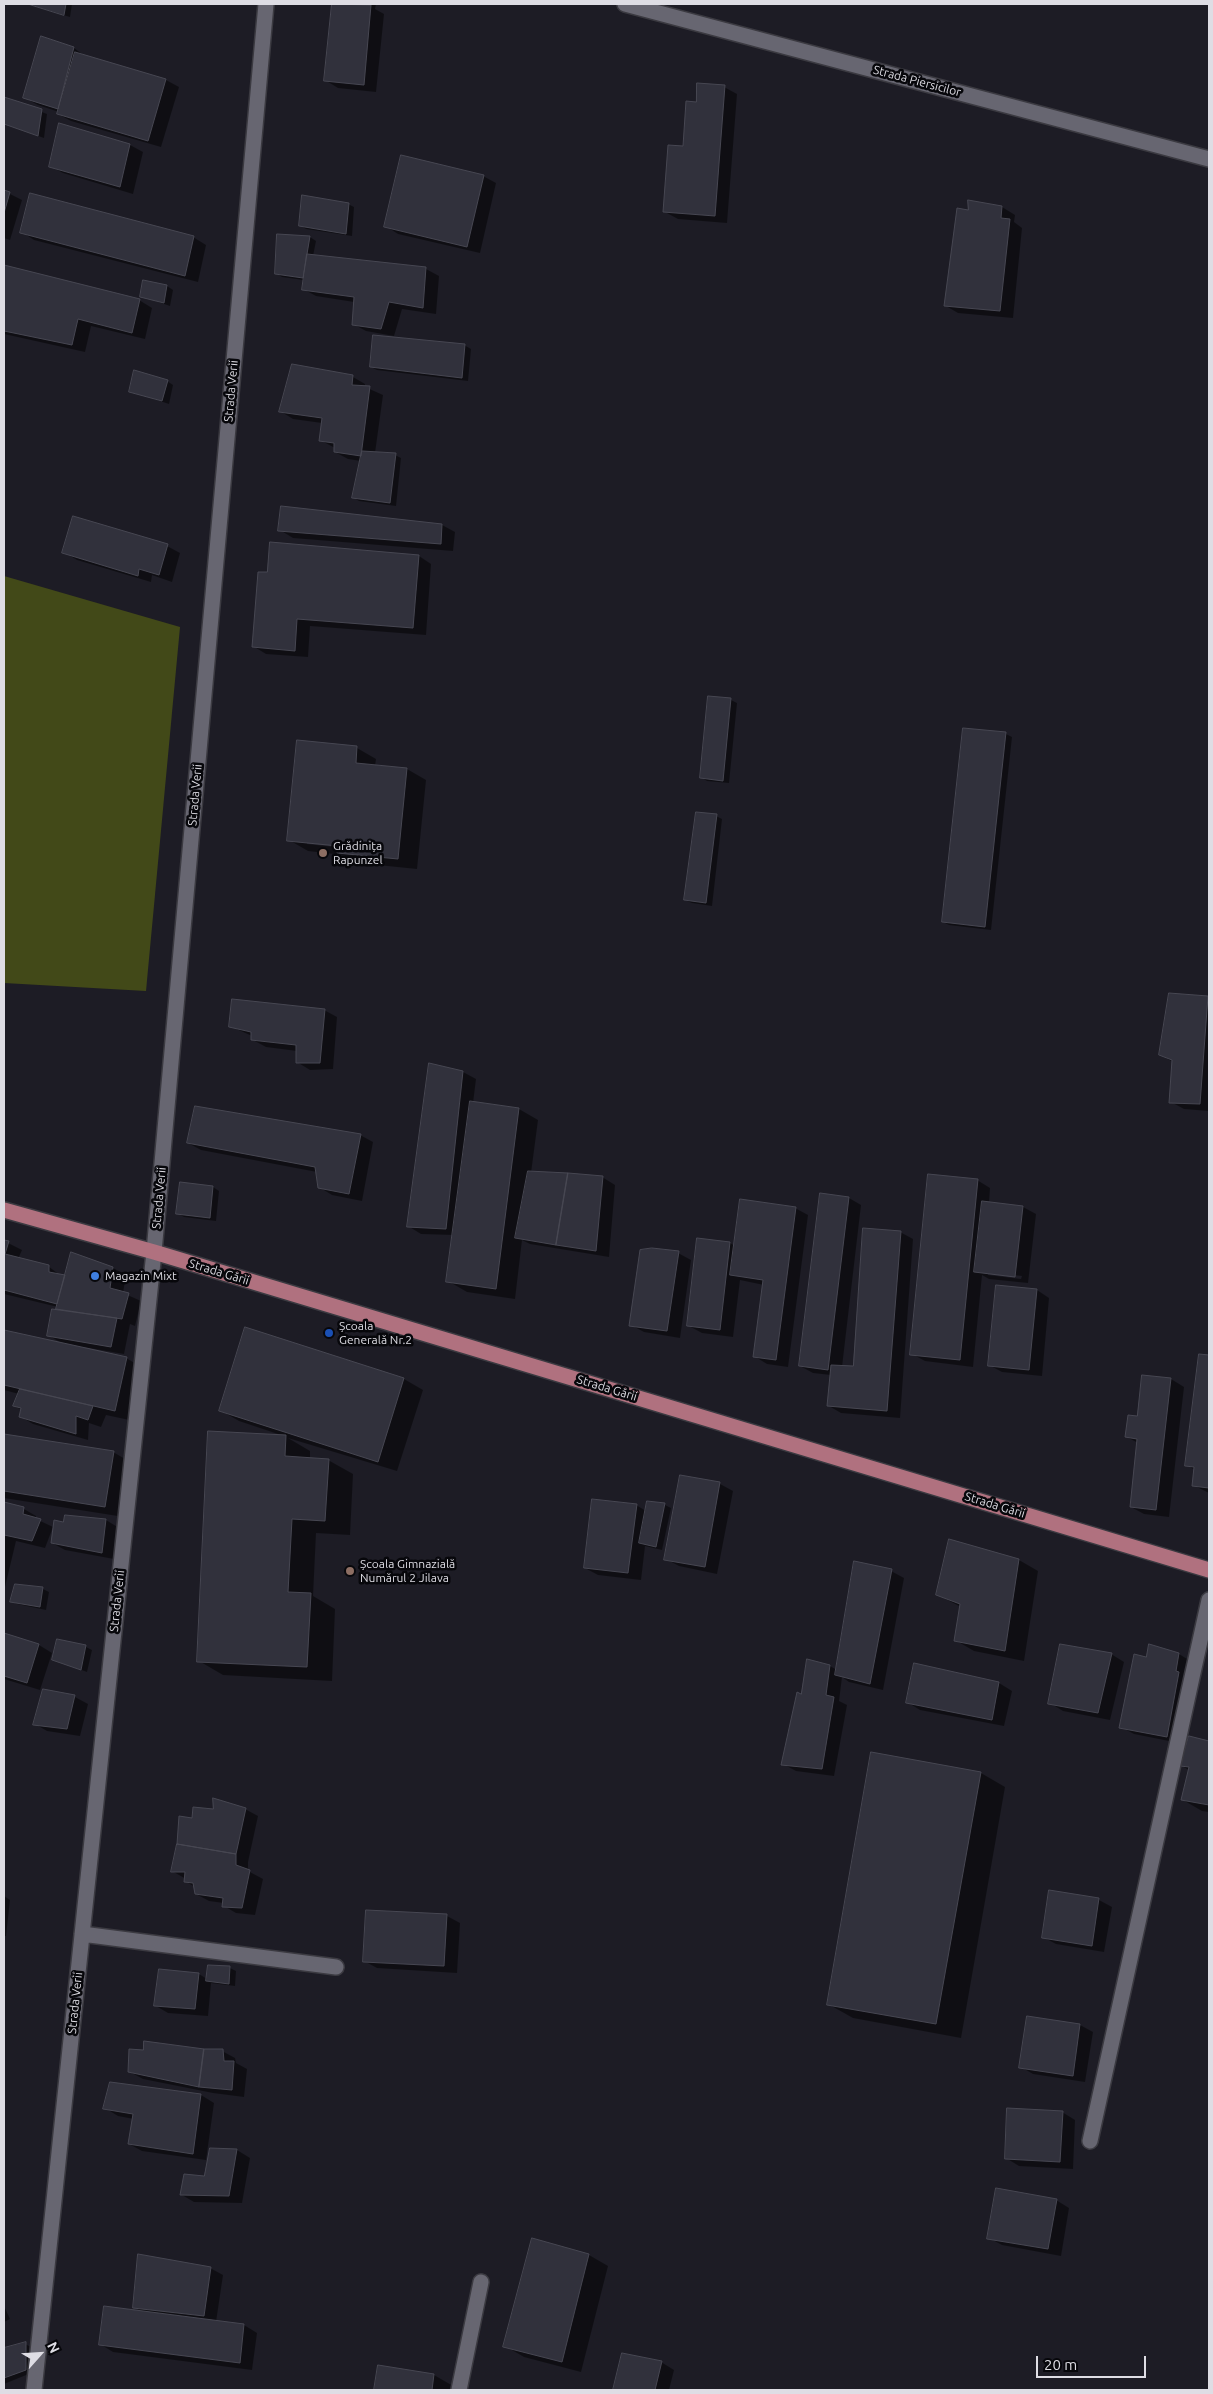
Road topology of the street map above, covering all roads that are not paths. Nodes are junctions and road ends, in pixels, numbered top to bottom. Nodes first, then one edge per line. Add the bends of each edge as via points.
1 (266, 4) edge
2 (625, 4) edge
3 (1209, 159) edge
4 (4, 1210) edge
5 (154, 1252) junction
6 (1209, 1570) edge
7 (1209, 1600) edge
8 (82, 1934) junction
9 (336, 1967) dead end
10 (1090, 2141) dead end
11 (481, 2282) dead end
12 (34, 2390) edge
13 (459, 2390) edge

1 - 5 street, Strada Verii
2 - 3 street, Strada Piersicilor
4 - 5 main road, Strada Gării
5 - 6 main road, Strada Gării
5 - 8 street, Strada Verii
7 - 10 street
8 - 9 street
8 - 12 street, Strada Verii
11 - 13 street

